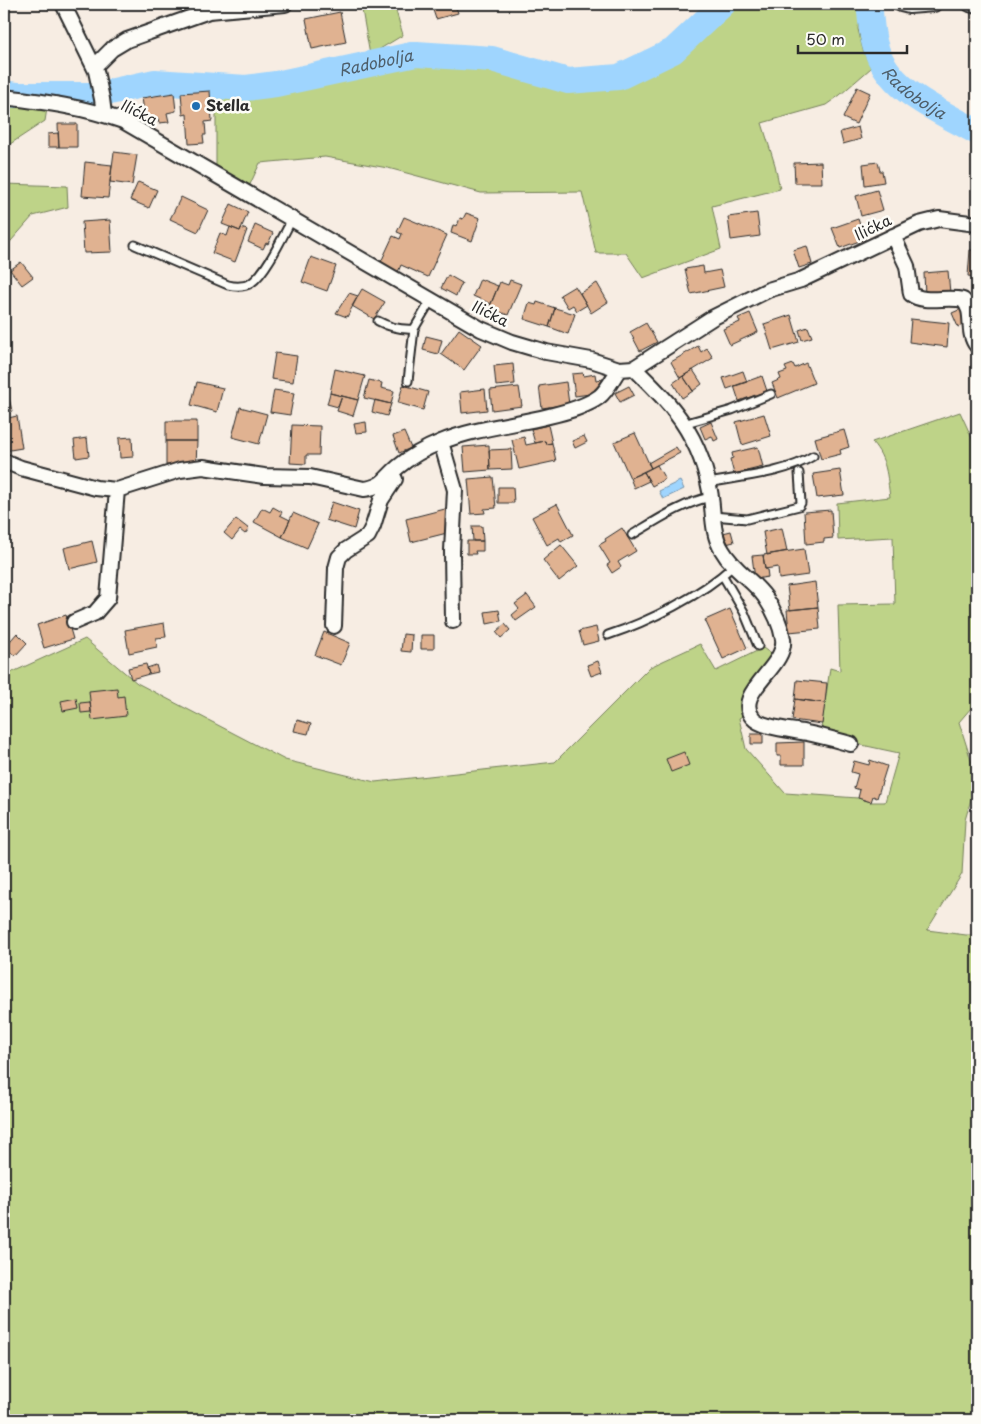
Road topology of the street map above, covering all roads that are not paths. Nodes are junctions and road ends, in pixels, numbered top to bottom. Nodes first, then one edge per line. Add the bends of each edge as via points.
1 (63, 4) edge
2 (285, 4) edge
3 (901, 4) edge
4 (934, 4) edge
5 (970, 4) edge
6 (977, 6) edge
7 (95, 69) junction
8 (4, 97) edge
9 (104, 114) junction
10 (292, 219) junction
11 (977, 224) edge
12 (893, 236) junction
13 (135, 245) dead end
14 (431, 300) junction
15 (378, 321) dead end
16 (414, 328) junction
17 (977, 346) edge
18 (634, 368) junction
19 (619, 369) junction
20 (408, 381) dead end
21 (771, 394) dead end
22 (683, 424) junction
23 (441, 442) junction
24 (415, 454) junction
25 (813, 456) dead end
26 (4, 462) edge
27 (799, 473) dead end
28 (117, 490) junction
29 (709, 490) junction
30 (713, 516) junction
31 (632, 535) dead end
32 (728, 571) junction
33 (453, 621) dead end
34 (74, 622) dead end
35 (334, 626) dead end
36 (608, 635) dead end
37 (758, 646) dead end
38 (851, 744) dead end

1 - 7 street
2 - 7 street via 209,11 127,40 112,49
3 - 4 street
5 - 6 street
7 - 9 street
8 - 9 street, Ilićka
9 - 10 street, Ilićka via 123,121
10 - 13 lane via 268,263 252,282 240,286 228,285
10 - 14 street, Ilićka
11 - 12 street, Ilićka via 939,219
12 - 17 street via 907,266 911,294 915,297 962,300 970,310 970,330
12 - 18 street, Ilićka via 712,318
14 - 16 lane
14 - 19 street, Ilićka via 481,329 512,342
15 - 16 lane via 407,330
16 - 20 lane
18 - 19 street, Ilićka
18 - 22 street
19 - 23 street via 600,396 585,405
21 - 22 lane via 732,410
22 - 29 street via 700,456
23 - 24 street
23 - 33 street via 455,490
24 - 28 street via 373,488 364,489 310,477 264,476 203,468 180,470
24 - 35 street via 381,500 368,536 339,557
25 - 29 lane via 804,462
26 - 28 street via 96,488
27 - 30 lane via 799,506 747,519
28 - 34 street via 108,598 95,613
29 - 30 street
29 - 31 lane
30 - 32 street
32 - 36 lane via 666,611
32 - 37 lane
32 - 38 street via 765,597 777,619 783,640 778,660 749,701 749,712 754,720

